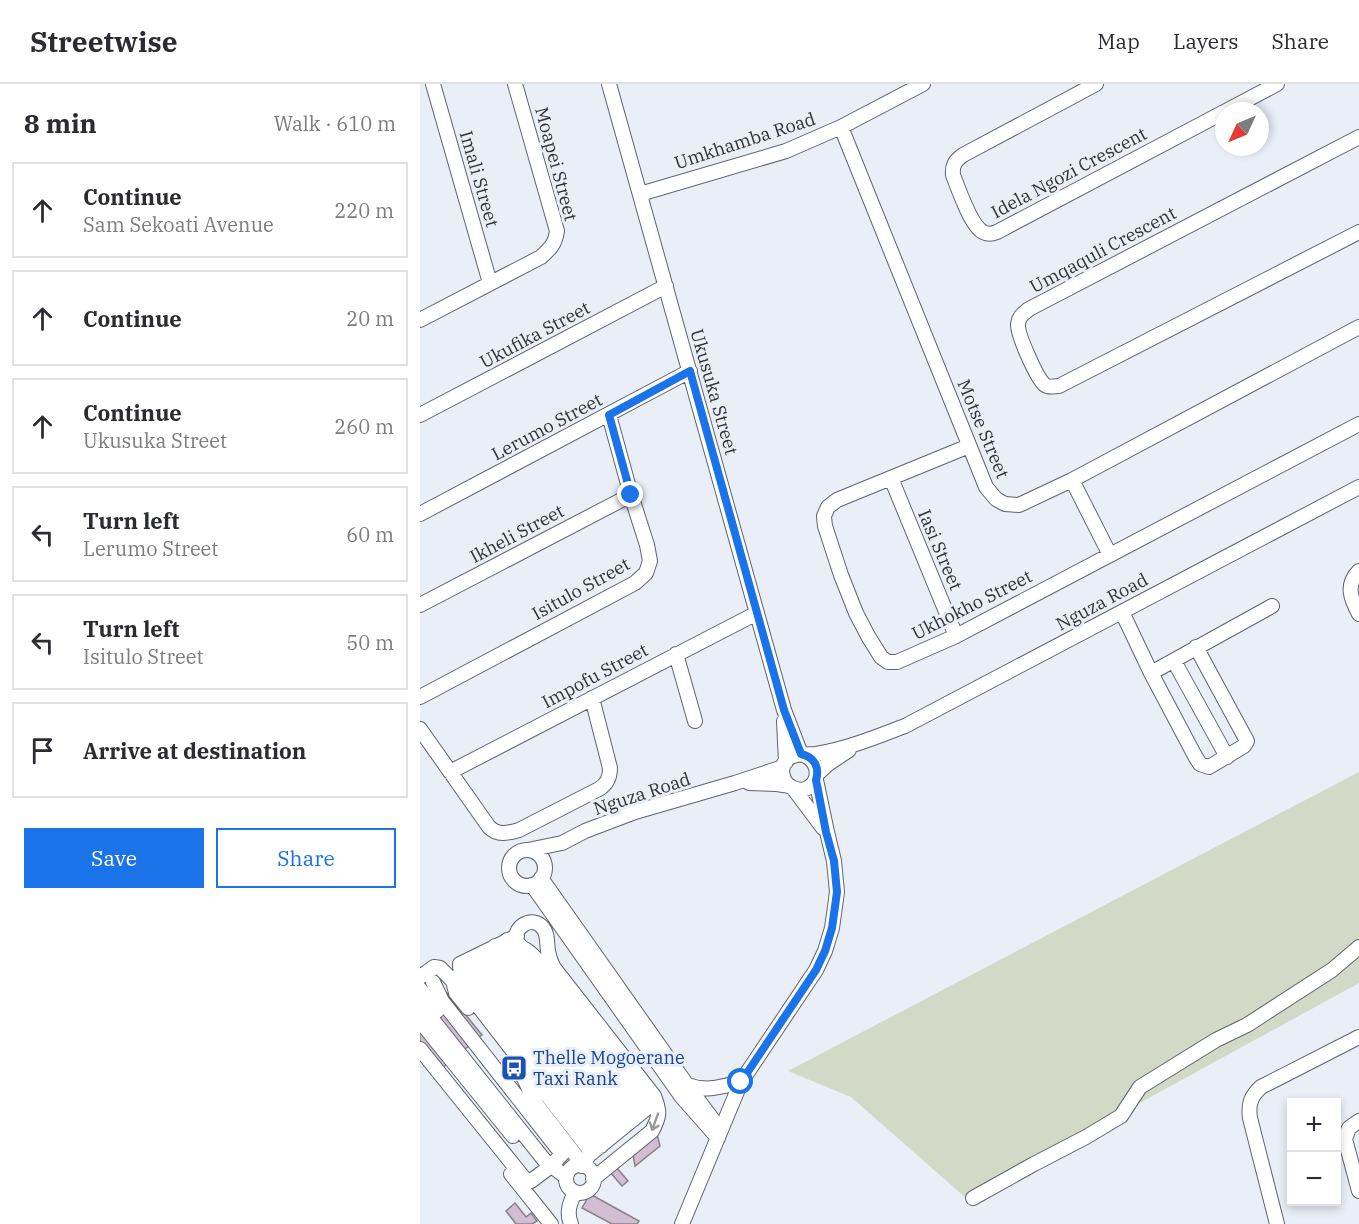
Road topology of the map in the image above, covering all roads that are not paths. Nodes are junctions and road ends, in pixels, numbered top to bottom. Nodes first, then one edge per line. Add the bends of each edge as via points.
1 (433, 84) edge
2 (515, 84) edge
3 (609, 84) edge
4 (923, 84) edge
5 (1096, 84) edge
6 (1277, 84) edge
7 (1242, 102) edge
8 (1215, 116) edge
9 (842, 127) junction
10 (1359, 137) edge
11 (640, 194) junction
12 (1359, 232) edge
13 (490, 283) junction
14 (666, 286) junction
15 (420, 320) edge
16 (1359, 327) edge
17 (690, 371) junction
18 (420, 415) edge
19 (609, 415) junction
20 (1359, 424) edge
21 (969, 446) junction
22 (891, 478) junction
23 (1072, 480) junction
24 (1359, 487) edge
25 (631, 495) junction
26 (420, 514) edge
27 (1110, 555) junction
28 (1359, 571) edge
29 (420, 605) edge
30 (1272, 606) dead end
31 (1122, 612) junction
32 (757, 613) junction
33 (1359, 614) edge
34 (956, 636) junction
35 (1196, 647) junction
36 (676, 654) junction
37 (1174, 661) junction
38 (1151, 674) junction
39 (420, 697) edge
40 (592, 698) junction
41 (784, 710) junction
42 (695, 720) dead end
43 (420, 729) edge
44 (858, 744) junction
45 (804, 755) junction
46 (1227, 757) junction
47 (784, 764) junction
48 (450, 772) junction
49 (817, 777) junction
50 (735, 783) junction
51 (792, 787) junction
52 (826, 832) junction
53 (562, 843) junction
54 (528, 850) junction
55 (539, 876) junction
56 (1359, 947) edge
57 (496, 948) junction
58 (426, 979) edge
59 (420, 990) edge
60 (420, 1004) edge
61 (420, 1021) edge
62 (420, 1034) edge
63 (1359, 1037) edge
64 (420, 1049) edge
65 (420, 1059) edge
66 (741, 1082) junction
67 (687, 1085) junction
68 (692, 1100) junction
69 (1359, 1121) edge
70 (617, 1132) junction
71 (720, 1134) junction
72 (580, 1166) junction
73 (546, 1169) junction
74 (566, 1177) junction
75 (594, 1179) junction
76 (1359, 1191) edge
77 (575, 1192) junction
78 (973, 1198) dead end
79 (550, 1224) edge
80 (571, 1224) edge
81 (682, 1224) edge
82 (1277, 1224) edge

1 - 13 street, Imali Street
2 - 13 street, Moapei Street via 557,231 556,241 542,257
3 - 11 street, Ukusuka Street
4 - 9 street, Umkhamba Road
5 - 8 street, Idela Ngozi Crescent via 956,160 953,175 979,229 997,232
6 - 7 street, Idela Ngozi Crescent
9 - 11 street, Umkhamba Road via 786,150
9 - 21 street, Motse Street
10 - 12 street, Umqaquli Crescent via 1029,309 1018,322 1018,332 1043,384 1059,386
11 - 14 street, Ukusuka Street
13 - 15 street, Moapei Street
14 - 17 street, Ukusuka Street
14 - 18 street, Ukufika Street
16 - 23 street, Motse Street
17 - 19 street, Lerumo Street
17 - 32 street, Ukusuka Street
19 - 25 street, Isitulo Street
19 - 26 street, Lerumo Street
20 - 27 street, Ukhokho Street
21 - 22 street, Ukhokho Street
21 - 23 street, Motse Street via 986,487 1005,504 1019,505
22 - 34 street, Iasi Street
22 - 34 street, Ukhokho Street via 837,500 824,516 856,613 881,657 888,662 897,662
23 - 27 street
24 - 31 street, Nguza Road
25 - 29 street, Ikheli Street
25 - 39 street, Isitulo Street via 647,545 650,561 646,573 635,583
27 - 34 street, Ukhokho Street
28 - 33 street via 1350,589
30 - 35 street
31 - 38 street
31 - 44 street, Nguza Road via 905,726
32 - 36 street, Impofu Street
32 - 41 street, Ukusuka Street
35 - 37 street
35 - 46 street via 1247,741
36 - 40 street, Impofu Street
36 - 42 street
37 - 38 street
37 - 46 street
38 - 46 street via 1200,764 1209,767
40 - 48 street, Impofu Street
40 - 48 street via 610,768 604,786 519,830 497,833
41 - 45 street, Ukusuka Street
41 - 47 street, Ukusuka Street
43 - 48 street
44 - 45 street, Nguza Road
44 - 49 street, Nguza Road
45 - 47 street via 795,755
45 - 49 street via 815,763
47 - 50 street, Nguza Road
47 - 51 street via 783,777
49 - 51 street via 807,788
49 - 52 street
50 - 51 street, Nguza Road
50 - 53 street, Nguza Road via 635,812
51 - 52 street
52 - 66 street via 837,892 829,939 816,970
53 - 54 street, Nguza Road
53 - 55 street, Nguza Road
54 - 55 street via 538,854
54 - 55 street via 513,856 510,872 516,882 526,885
55 - 67 street
55 - 68 street via 674,1086
56 - 78 street via 1337,966 1247,1025 1140,1087 1121,1116
57 - 70 street via 506,972
57 - 70 street via 487,983
57 - 70 street via 530,952 648,1103
57 - 70 street via 460,964 465,989
57 -> 75 street via 526,923 535,922 543,927 554,969 654,1096 659,1109 652,1131
58 - 59 street
58 - 72 street via 446,973 453,981 456,993 524,1078 536,1104
58 - 73 street via 559,1149 562,1154
59 - 73 street
60 - 73 street via 545,1161
61 - 73 street
62 - 73 street
63 - 82 street via 1261,1087 1252,1097 1250,1118
64 - 73 street via 523,1177 531,1181
65 - 79 street
66 - 67 street via 705,1089
66 - 71 street
67 - 68 street
68 - 71 street
69 - 76 street via 1349,1128 1345,1139
70 - 72 street
71 - 81 street
72 - 74 street via 569,1170
72 - 75 street via 590,1170
73 - 74 street
74 - 77 street via 569,1188
75 - 77 street via 587,1191
77 - 80 street via 568,1214

